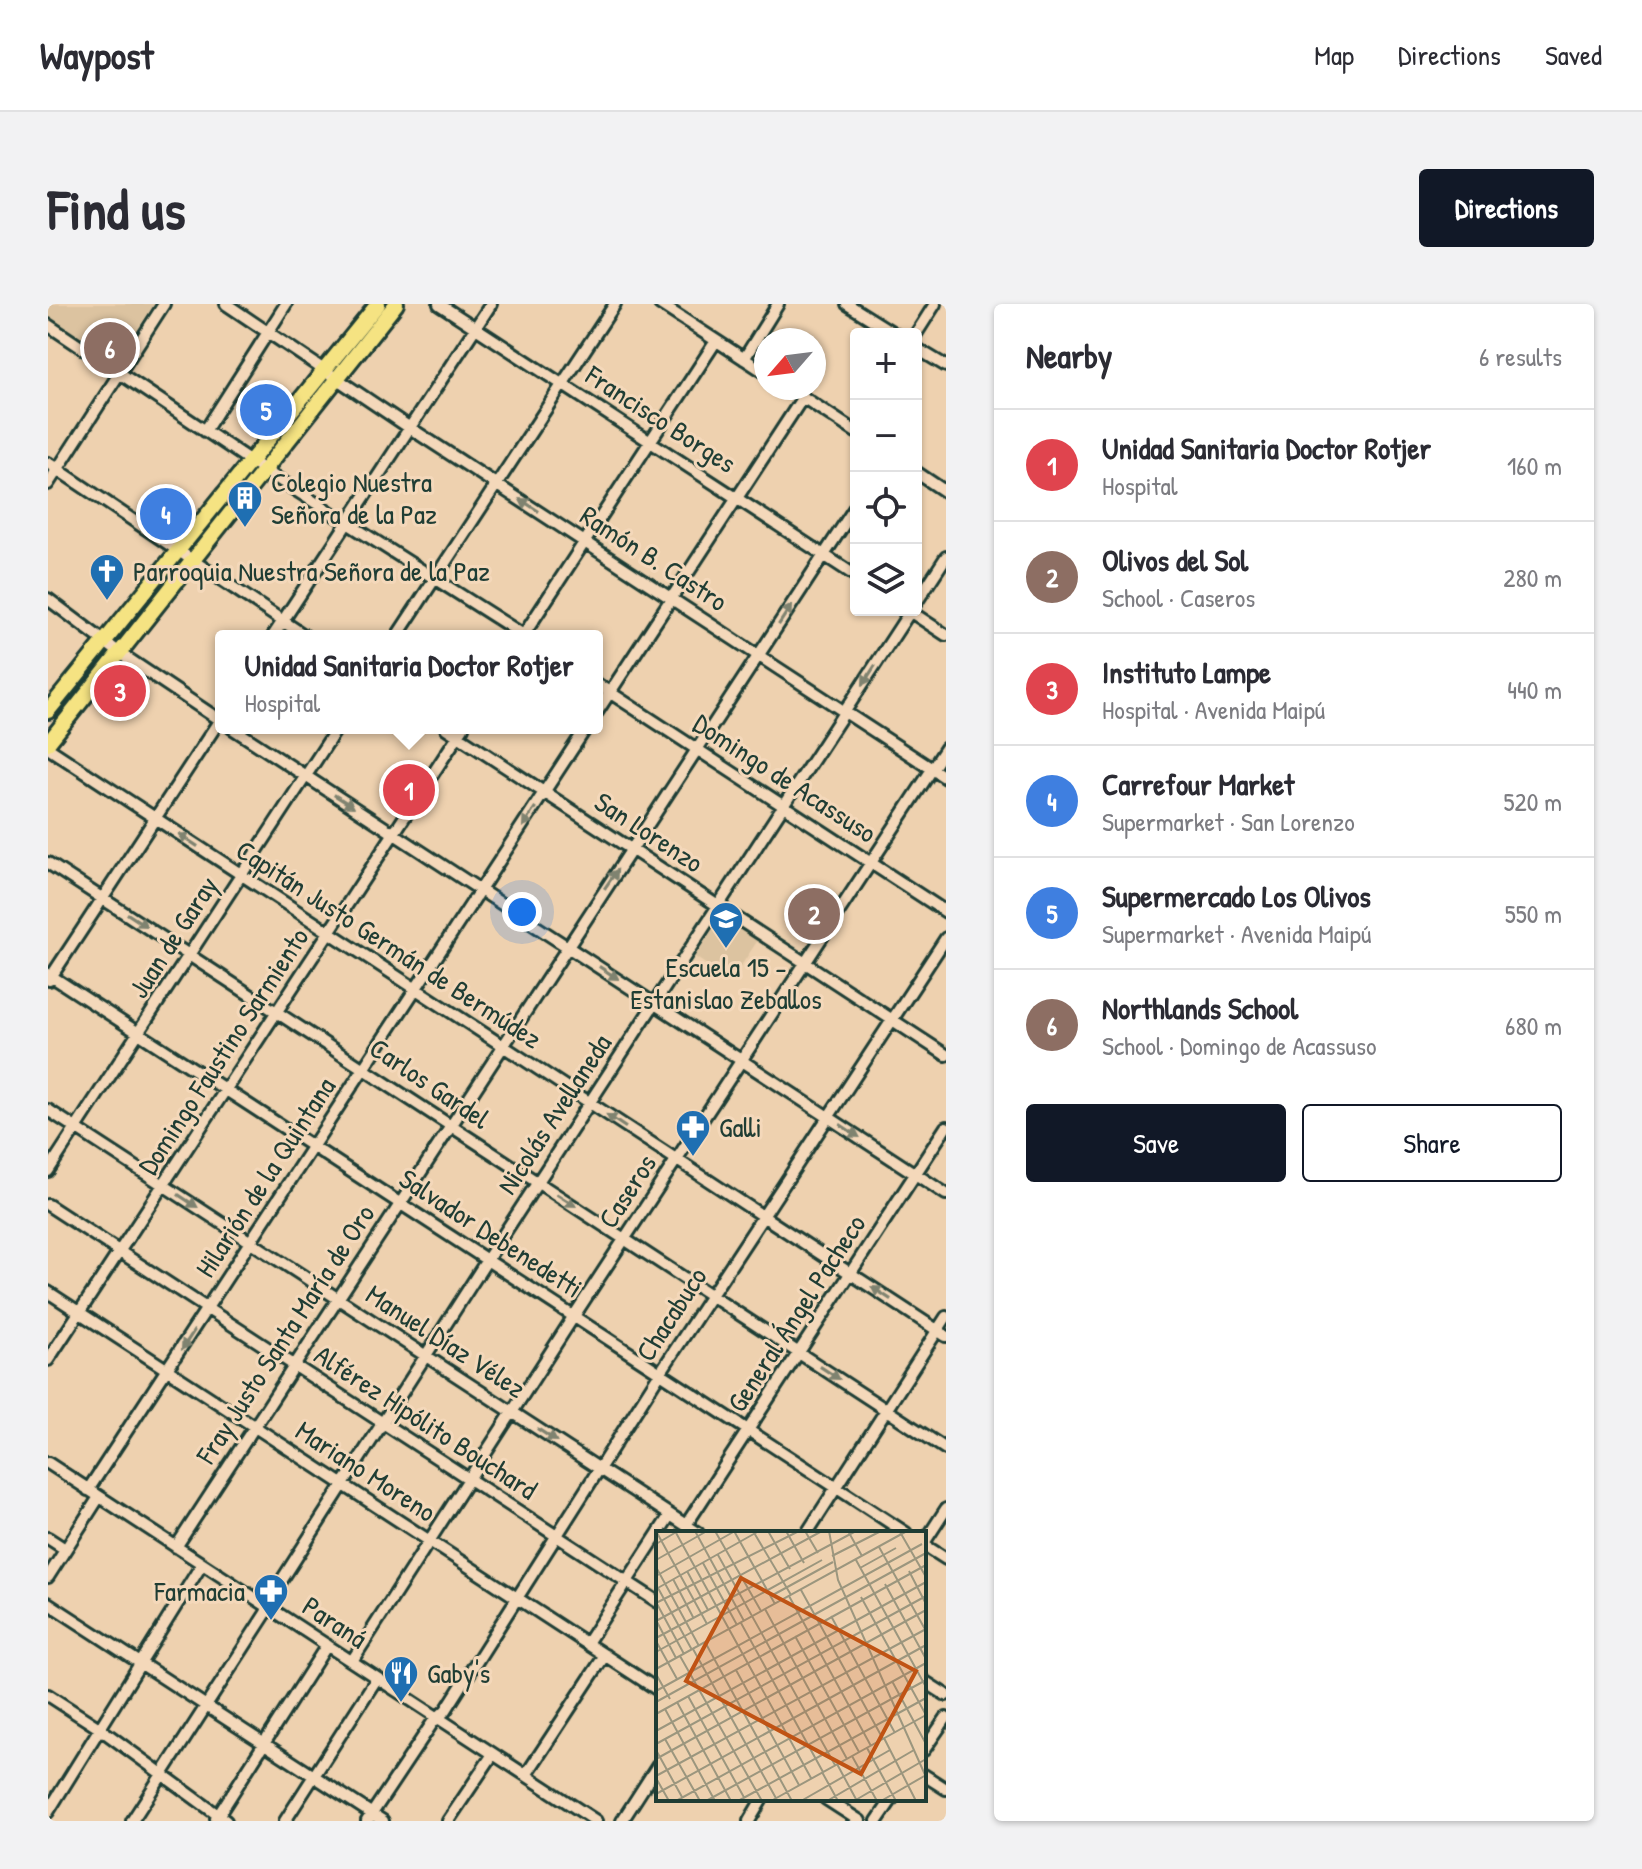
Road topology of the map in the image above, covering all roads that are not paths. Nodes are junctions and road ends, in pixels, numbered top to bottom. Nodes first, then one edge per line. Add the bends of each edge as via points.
1 (164, 304) edge
2 (226, 304) edge
3 (286, 304) edge
4 (378, 304) edge
5 (396, 304) edge
6 (439, 304) edge
7 (491, 304) edge
8 (615, 304) edge
9 (660, 304) edge
10 (778, 304) edge
11 (847, 304) edge
12 (935, 304) edge
13 (48, 325) edge
14 (475, 328) junction
15 (885, 328) edge
16 (920, 328) edge
17 (268, 333) junction
18 (716, 341) junction
19 (922, 352) edge
20 (744, 359) junction
21 (754, 365) edge
22 (946, 366) edge
23 (120, 372) junction
24 (329, 374) junction
25 (563, 384) junction
26 (801, 400) edge
27 (808, 400) edge
28 (850, 426) edge
29 (410, 428) junction
30 (205, 431) junction
31 (651, 441) junction
32 (250, 461) junction
33 (53, 466) edge
34 (264, 470) junction
35 (922, 476) edge
36 (48, 484) edge
37 (497, 484) junction
38 (946, 492) edge
39 (737, 498) junction
40 (850, 515) edge
41 (347, 523) junction
42 (585, 542) junction
43 (177, 552) junction
44 (824, 555) junction
45 (946, 557) edge
46 (191, 562) junction
47 (850, 572) edge
48 (433, 580) junction
49 (922, 593) edge
50 (671, 598) junction
51 (48, 599) edge
52 (907, 616) edge
53 (920, 616) edge
54 (283, 621) junction
55 (277, 630) edge
56 (296, 630) edge
57 (401, 630) edge
58 (514, 630) edge
59 (528, 630) edge
60 (946, 635) edge
61 (107, 641) junction
62 (121, 654) junction
63 (758, 655) junction
64 (603, 688) edge
65 (609, 693) junction
66 (603, 702) edge
67 (48, 711) edge
68 (845, 712) junction
69 (215, 717) edge
70 (215, 727) edge
71 (241, 734) edge
72 (333, 734) edge
73 (459, 734) edge
74 (463, 734) edge
75 (582, 734) edge
76 (48, 745) edge
77 (946, 748) edge
78 (697, 749) junction
79 (932, 769) junction
80 (306, 776) junction
81 (946, 778) edge
82 (545, 793) junction
83 (784, 805) junction
84 (154, 818) junction
85 (395, 833) junction
86 (631, 849) junction
87 (48, 863) edge
88 (872, 864) junction
89 (241, 876) junction
90 (481, 890) junction
91 (101, 897) junction
92 (718, 906) junction
93 (946, 912) edge
94 (330, 931) junction
95 (946, 938) edge
96 (567, 946) junction
97 (189, 954) junction
98 (805, 963) junction
99 (49, 977) edge
100 (415, 988) junction
101 (654, 1003) junction
102 (277, 1012) junction
103 (892, 1020) junction
104 (138, 1033) junction
105 (501, 1046) junction
106 (946, 1055) edge
107 (741, 1060) junction
108 (365, 1068) junction
109 (227, 1089) junction
110 (589, 1103) junction
111 (48, 1110) edge
112 (829, 1117) junction
113 (451, 1126) junction
114 (946, 1127) edge
115 (76, 1128) junction
116 (314, 1147) junction
117 (676, 1160) junction
118 (48, 1171) edge
119 (915, 1174) junction
120 (538, 1183) junction
121 (163, 1185) junction
122 (946, 1194) edge
123 (400, 1202) junction
124 (48, 1205) edge
125 (763, 1217) junction
126 (625, 1238) junction
127 (251, 1242) junction
128 (120, 1252) junction
129 (487, 1260) junction
130 (850, 1274) junction
131 (48, 1292) edge
132 (711, 1296) junction
133 (338, 1298) junction
134 (208, 1309) junction
135 (79, 1313) junction
136 (574, 1316) junction
137 (946, 1317) edge
138 (942, 1333) edge
139 (798, 1353) junction
140 (425, 1356) junction
141 (48, 1360) edge
142 (294, 1365) junction
143 (168, 1370) junction
144 (660, 1373) junction
145 (885, 1409) junction
146 (512, 1412) junction
147 (382, 1422) junction
148 (254, 1427) junction
149 (748, 1430) junction
150 (946, 1449) edge
151 (48, 1463) edge
152 (600, 1469) junction
153 (469, 1479) junction
154 (343, 1484) junction
155 (835, 1487) junction
156 (88, 1490) junction
157 (99, 1497) junction
158 (946, 1509) edge
159 (670, 1515) junction
160 (686, 1525) junction
161 (660, 1531) edge
162 (695, 1531) edge
163 (808, 1531) edge
164 (903, 1531) edge
165 (558, 1536) junction
166 (656, 1536) edge
167 (48, 1538) edge
168 (429, 1541) junction
169 (926, 1541) edge
170 (926, 1545) edge
171 (176, 1547) junction
172 (65, 1549) junction
173 (946, 1559) edge
174 (202, 1564) junction
175 (48, 1577) edge
176 (627, 1581) junction
177 (519, 1599) junction
178 (656, 1601) edge
179 (48, 1603) edge
180 (268, 1607) junction
181 (587, 1643) junction
182 (327, 1645) junction
183 (605, 1655) junction
184 (352, 1661) junction
185 (140, 1663) junction
186 (377, 1678) junction
187 (926, 1682) edge
188 (656, 1689) edge
189 (48, 1695) edge
190 (946, 1695) edge
191 (207, 1706) junction
192 (946, 1718) edge
193 (439, 1719) junction
194 (99, 1728) junction
195 (264, 1744) junction
196 (926, 1747) edge
197 (493, 1754) junction
198 (656, 1768) edge
199 (163, 1773) junction
200 (526, 1775) junction
201 (926, 1776) edge
202 (315, 1777) junction
203 (946, 1789) edge
204 (761, 1801) edge
205 (829, 1801) edge
206 (891, 1801) edge
207 (48, 1812) edge
208 (369, 1817) edge
209 (220, 1819) edge
210 (132, 1821) edge
211 (285, 1821) edge
212 (383, 1821) edge
213 (448, 1821) edge
214 (596, 1821) edge
215 (622, 1821) edge
216 (749, 1821) edge
217 (860, 1821) edge
218 (877, 1821) edge

1 - 23 street
2 - 17 street, Ramón B. Castro
3 - 17 street
4 - 24 main road
5 - 24 main road
6 - 14 street, Francisco Borges
7 - 14 street
8 - 25 street
9 - 18 street
10 - 20 street
11 - 15 street
12 - 16 street
13 - 23 street
14 - 25 street, Francisco Borges
14 - 29 street
17 - 24 street, Ramón B. Castro
17 - 30 street
18 - 20 street
18 - 31 street
19 - 22 street
20 - 21 street
23 - 30 street
23 - 33 street
24 - 29 street, Ramón B. Castro
24 - 32 main road
24 - 34 main road
25 - 31 street, Francisco Borges
25 - 37 street
26 - 39 street
27 - 28 street
29 - 37 street, Ramón B. Castro
29 - 41 street
30 - 32 street
31 - 39 street, Francisco Borges
31 - 42 street
32 - 34 street
32 - 43 main road
33 - 36 street
33 - 43 street
34 - 41 street
34 - 46 main road
35 - 38 street
42 -> 37 street, Ramón B. Castro
37 - 48 street
39 - 44 street, Francisco Borges
39 - 50 street
40 - 44 street, Fray Justo Santa María de Oro
41 - 48 street
41 - 54 street
42 - 50 street, Ramón B. Castro
42 - 59 street
43 - 46 street
43 - 61 main road
44 - 47 street, Francisco Borges
63 -> 44 street, Fray Justo Santa María de Oro
45 - 49 street, Nicolás Avellaneda
46 - 54 street
46 - 62 main road
48 - 57 street
48 - 58 street
50 - 63 street, Ramón B. Castro
50 - 65 street
51 - 61 street
52 -> 68 street, Nicolás Avellaneda
53 - 60 street
54 - 55 street
54 - 56 street
61 - 62 street
61 - 67 main road
62 - 69 street
62 - 76 main road
63 - 68 street, Ramón B. Castro
63 - 78 street, Fray Justo Santa María de Oro
64 - 65 street, Domingo de Acassuso
65 - 66 street
65 - 78 street, Domingo de Acassuso
68 - 79 street, Ramón B. Castro
68 - 83 street, Nicolás Avellaneda
70 - 84 street
71 - 80 street
72 - 80 street, Juan de Garay
73 - 85 street, Domingo Faustino Sarmiento
74 - 82 street, San Lorenzo
75 - 82 street, Hilarión de la Quintana
76 - 84 street, Capitán Justo Germán de Bermúdez
77 - 79 street, Caseros
78 - 83 street, Domingo de Acassuso
78 - 86 street, Fray Justo Santa María de Oro
79 - 81 street, Ramón B. Castro
79 - 88 street, Caseros
80 -> 85 street
80 - 89 street, Juan de Garay
82 - 86 street, San Lorenzo
82 -> 90 street, Hilarión de la Quintana
83 - 88 street, Domingo de Acassuso
83 - 92 street, Nicolás Avellaneda
89 -> 84 street, Capitán Justo Germán de Bermúdez
84 - 91 street
85 - 90 street
85 - 94 street, Domingo Faustino Sarmiento
86 - 92 street, San Lorenzo
96 -> 86 street, Fray Justo Santa María de Oro
87 - 91 street, Carlos Gardel
88 - 93 street, Domingo de Acassuso
88 - 98 street, Caseros
89 - 94 street, Capitán Justo Germán de Bermúdez
89 - 97 street, Juan de Garay
90 - 96 street
90 - 100 street, Hilarión de la Quintana
91 -> 97 street, Carlos Gardel
91 - 99 street
92 - 98 street, San Lorenzo
92 - 101 street, Nicolás Avellaneda
94 - 100 street, Capitán Justo Germán de Bermúdez
94 - 102 street, Domingo Faustino Sarmiento
95 - 103 street, Chacabuco
96 -> 101 street
96 - 105 street, Fray Justo Santa María de Oro
97 - 102 street, Carlos Gardel
97 - 104 street, Juan de Garay
98 - 103 street, San Lorenzo
98 - 107 street, Caseros
99 - 104 street, Salvador Debenedetti
100 - 105 street, Capitán Justo Germán de Bermúdez
100 - 108 street, Hilarión de la Quintana
101 - 107 street
101 - 110 street, Nicolás Avellaneda
102 - 108 street, Carlos Gardel
102 - 109 street, Domingo Faustino Sarmiento
103 - 106 street, San Lorenzo
103 - 112 street, Chacabuco
104 - 109 street, Salvador Debenedetti
104 - 115 street, Juan de Garay
105 - 110 street, Capitán Justo Germán de Bermúdez
105 - 113 street, Fray Justo Santa María de Oro
107 - 112 street
107 - 117 street, Caseros
108 - 113 street, Carlos Gardel
108 - 116 street, Hilarión de la Quintana
109 - 116 street, Salvador Debenedetti
109 - 121 street, Domingo Faustino Sarmiento
117 -> 110 street, Capitán Justo Germán de Bermúdez
110 - 120 street, Nicolás Avellaneda
111 - 115 street, Manuel Díaz Vélez
112 -> 119 street
112 - 125 street, Chacabuco
113 - 120 street, Carlos Gardel
113 - 123 street, Fray Justo Santa María de Oro
114 - 119 street, General Ángel Pacheco
115 - 118 street, Juan de Garay
115 - 121 street, Manuel Díaz Vélez
116 - 123 street, Salvador Debenedetti
116 - 127 street, Hilarión de la Quintana
117 - 125 street, Capitán Justo Germán de Bermúdez
117 - 126 street, Caseros
119 - 122 street
119 - 130 street, General Ángel Pacheco
120 -> 126 street, Carlos Gardel
120 - 129 street, Nicolás Avellaneda
121 -> 127 street, Manuel Díaz Vélez
121 - 128 street, Domingo Faustino Sarmiento
123 - 129 street, Salvador Debenedetti
123 - 133 street, Fray Justo Santa María de Oro
124 - 128 street, Alférez Hipólito Bouchard
125 - 130 street, Capitán Justo Germán de Bermúdez
125 - 132 street, Chacabuco
126 - 132 street, Carlos Gardel
126 - 136 street, Caseros
127 - 133 street, Manuel Díaz Vélez
127 - 134 street, Hilarión de la Quintana
128 - 134 street, Alférez Hipólito Bouchard
128 - 135 street, Domingo Faustino Sarmiento
129 - 136 street, Salvador Debenedetti
129 - 140 street, Nicolás Avellaneda
138 -> 130 street, Capitán Justo Germán de Bermúdez
130 - 139 street, General Ángel Pacheco
131 - 135 street, Mariano Moreno
132 - 139 street, Carlos Gardel
132 - 144 street, Chacabuco
133 - 140 street, Manuel Díaz Vélez
133 - 142 street, Fray Justo Santa María de Oro
134 - 142 street, Alférez Hipólito Bouchard
134 -> 143 street, Hilarión de la Quintana
135 - 141 street, Domingo Faustino Sarmiento
135 - 143 street, Mariano Moreno
136 - 144 street, Salvador Debenedetti
136 - 146 street, Caseros
137 - 138 street
138 - 145 street
139 -> 145 street, Carlos Gardel
139 - 149 street, General Ángel Pacheco
140 - 146 street, Manuel Díaz Vélez
140 - 147 street, Nicolás Avellaneda
142 - 147 street, Alférez Hipólito Bouchard
142 - 148 street, Fray Justo Santa María de Oro
143 - 148 street, Mariano Moreno
143 - 156 street, Hilarión de la Quintana
144 - 149 street, Salvador Debenedetti
144 - 152 street, Chacabuco
145 - 150 street, Carlos Gardel
145 - 155 street
146 -> 152 street, Manuel Díaz Vélez
146 - 153 street, Caseros
147 - 153 street, Alférez Hipólito Bouchard
147 - 154 street, Nicolás Avellaneda
148 - 154 street, Mariano Moreno
148 - 171 street, Fray Justo Santa María de Oro
149 - 155 street, Salvador Debenedetti
149 - 160 street, General Ángel Pacheco
151 - 156 street, Paraná
152 - 159 street, Manuel Díaz Vélez
152 - 165 street, Chacabuco
153 - 165 street, Alférez Hipólito Bouchard
153 - 168 street, Caseros
154 - 168 street, Mariano Moreno
154 - 180 street, Nicolás Avellaneda
155 - 163 street
155 - 164 street, Salvador Debenedetti
156 - 157 street, Paraná
157 - 171 street, Paraná
157 - 172 street
158 - 169 street
159 - 160 street, Manuel Díaz Vélez
159 - 161 street
160 - 162 street, Manuel Díaz Vélez
165 - 176 street, Alférez Hipólito Bouchard
165 - 177 street, Chacabuco
166 - 176 street
167 - 172 street
168 - 177 street, Mariano Moreno
168 - 184 street, Caseros
170 - 173 street
171 - 174 street, Paraná
172 - 175 street
174 - 180 street, Paraná
174 - 185 street
176 - 178 street, Alférez Hipólito Bouchard
176 - 181 street
177 - 181 street, Mariano Moreno
177 - 193 street, Chacabuco
179 - 185 street
180 - 182 street, Paraná
180 - 191 street, Nicolás Avellaneda
181 - 183 street, Mariano Moreno
182 - 184 street, Paraná
182 - 195 street
183 - 188 street, Mariano Moreno
183 - 200 street
184 - 186 street, Paraná
185 - 191 street
185 - 194 street
186 - 193 street, Paraná
186 - 202 street
187 - 190 street
189 - 194 street
191 - 195 street
191 - 199 street, Nicolás Avellaneda
192 - 196 street
193 - 197 street, Paraná
193 - 208 street, Chacabuco
194 - 199 street
194 - 207 street
195 - 202 street
195 - 209 street
197 - 200 street, Paraná
197 - 213 street
198 - 215 street
199 - 209 street
199 - 210 street, Nicolás Avellaneda
200 - 214 street, Paraná
201 - 203 street
202 - 208 street
202 - 211 street
204 - 216 street
205 - 217 street
206 - 218 street
208 - 212 street

